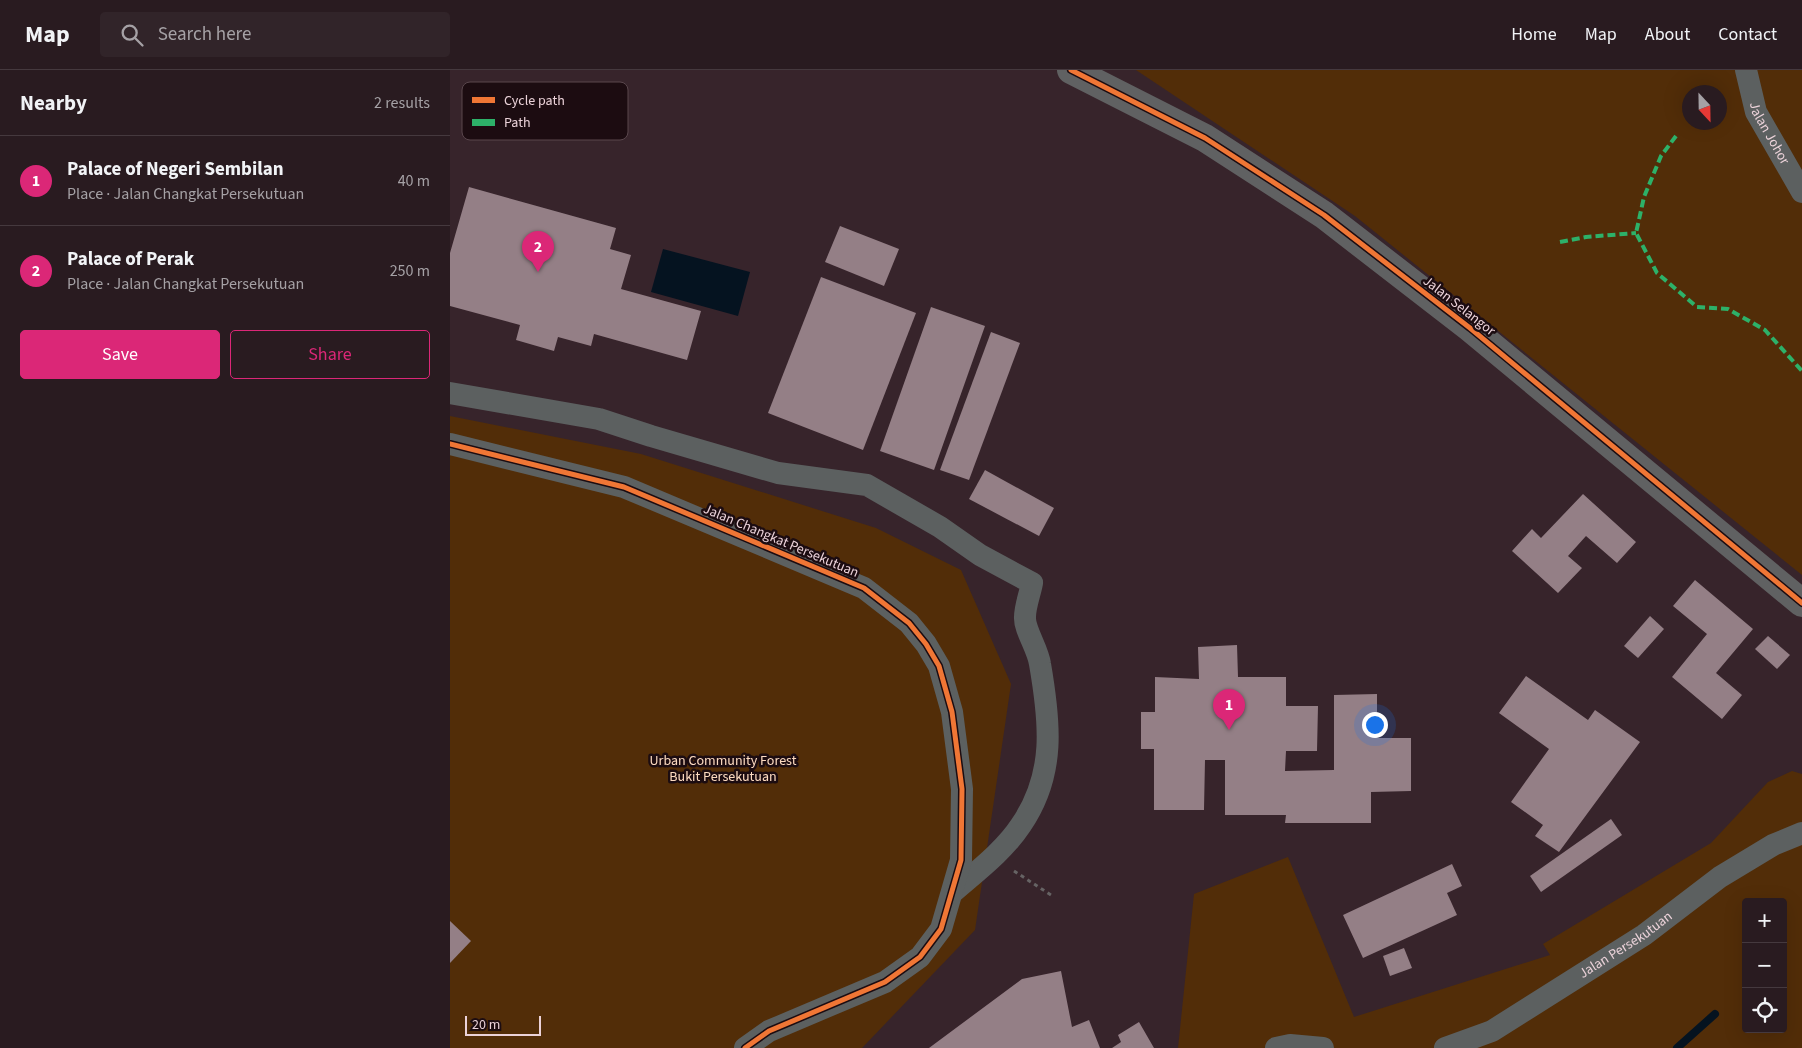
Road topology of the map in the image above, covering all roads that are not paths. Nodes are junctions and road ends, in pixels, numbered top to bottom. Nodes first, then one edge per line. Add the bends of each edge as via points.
1 (1071, 70) edge
2 (1746, 70) edge
3 (1802, 192) edge
4 (450, 393) edge
5 (450, 444) edge
6 (1802, 603) edge
7 (1802, 833) edge
8 (953, 892) junction
9 (745, 1048) edge
10 (1276, 1048) edge
11 (1323, 1048) edge
12 (1445, 1048) edge

1 - 6 street, Jalan Selangor via 1205,138 1324,215 1470,328
2 - 3 street, Jalan Johor via 1756,112
4 - 8 street, Jalan Changkat Persekutuan via 599,419 778,472 867,485 1032,583 1024,618 1039,655 1046,702 1048,758 1034,804 1020,827
5 - 8 street, Jalan Changkat Persekutuan via 624,487 864,588 909,623 939,666 952,712 962,789 961,860
7 - 12 street, Jalan Persekutuan via 1773,845 1720,877 1644,935 1492,1031
8 - 9 street, Jalan Changkat Persekutuan via 941,928 920,957 885,982 789,1021
10 - 11 street via 1290,1045

